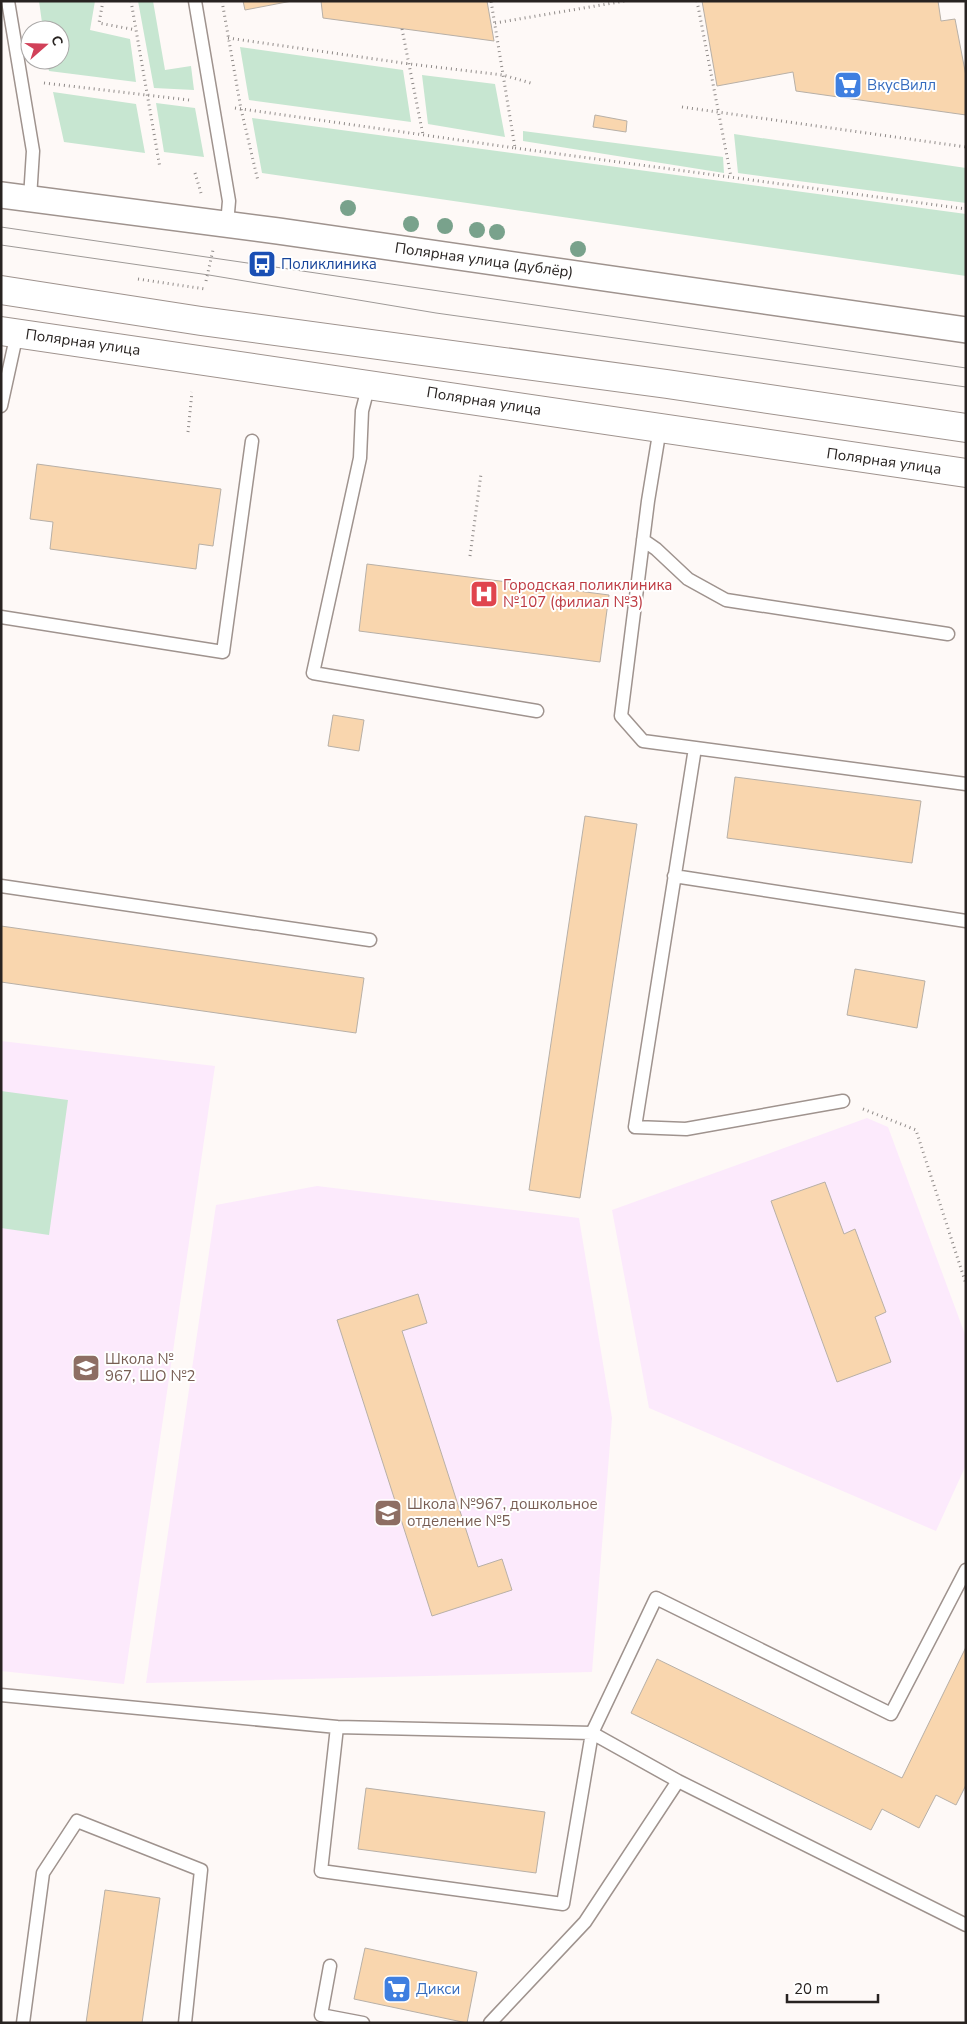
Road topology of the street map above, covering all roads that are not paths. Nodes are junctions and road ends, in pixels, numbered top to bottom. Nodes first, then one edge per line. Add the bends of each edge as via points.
1 (8, 1) edge
2 (195, 1) edge
3 (1, 195) edge
4 (30, 198) junction
5 (227, 224) junction
6 (1, 290) edge
7 (966, 330) edge
8 (9, 332) edge
9 (369, 384) junction
10 (1, 406) edge
11 (660, 428) junction
12 (966, 428) edge
13 (252, 441) dead end
14 (966, 473) edge
15 (643, 540) junction
16 (1, 617) edge
17 (948, 634) dead end
18 (537, 711) dead end
19 (695, 748) junction
20 (966, 784) edge
21 (674, 876) junction
22 (1, 886) edge
23 (966, 921) edge
24 (370, 940) dead end
25 (843, 1100) road end
26 (966, 1570) edge
27 (1, 1695) edge
28 (337, 1727) junction
29 (592, 1733) junction
30 (678, 1781) junction
31 (966, 1925) edge
32 (330, 1966) dead end
33 (23, 2023) edge
34 (185, 2023) edge
35 (363, 2023) edge
36 (490, 2023) edge

1 - 4 lane via 33,151
2 - 5 lane via 229,200
3 - 4 street, Полярная улица (дублёр)
4 - 5 street, Полярная улица (дублёр)
5 - 7 street, Полярная улица (дублёр)
6 - 12 main road
8 - 9 main road, Полярная улица
8 - 10 lane
9 - 11 main road, Полярная улица
9 - 18 lane via 362,411 360,458 313,673
11 - 14 main road, Полярная улица
11 - 15 lane
13 - 16 lane via 223,652
15 - 17 lane via 688,579 726,600
15 - 19 lane via 621,716 643,741
19 - 20 lane
19 - 21 lane
21 - 23 lane
21 - 25 lane via 635,1127 686,1129
22 - 24 lane
26 - 29 lane via 890,1714 656,1598
27 - 28 lane
28 - 29 lane
28 - 29 lane via 322,1871 563,1904
29 - 30 lane
30 - 31 lane
30 - 36 lane via 585,1922
32 - 35 lane via 321,2015
33 - 34 lane via 43,1873 76,1821 201,1870

